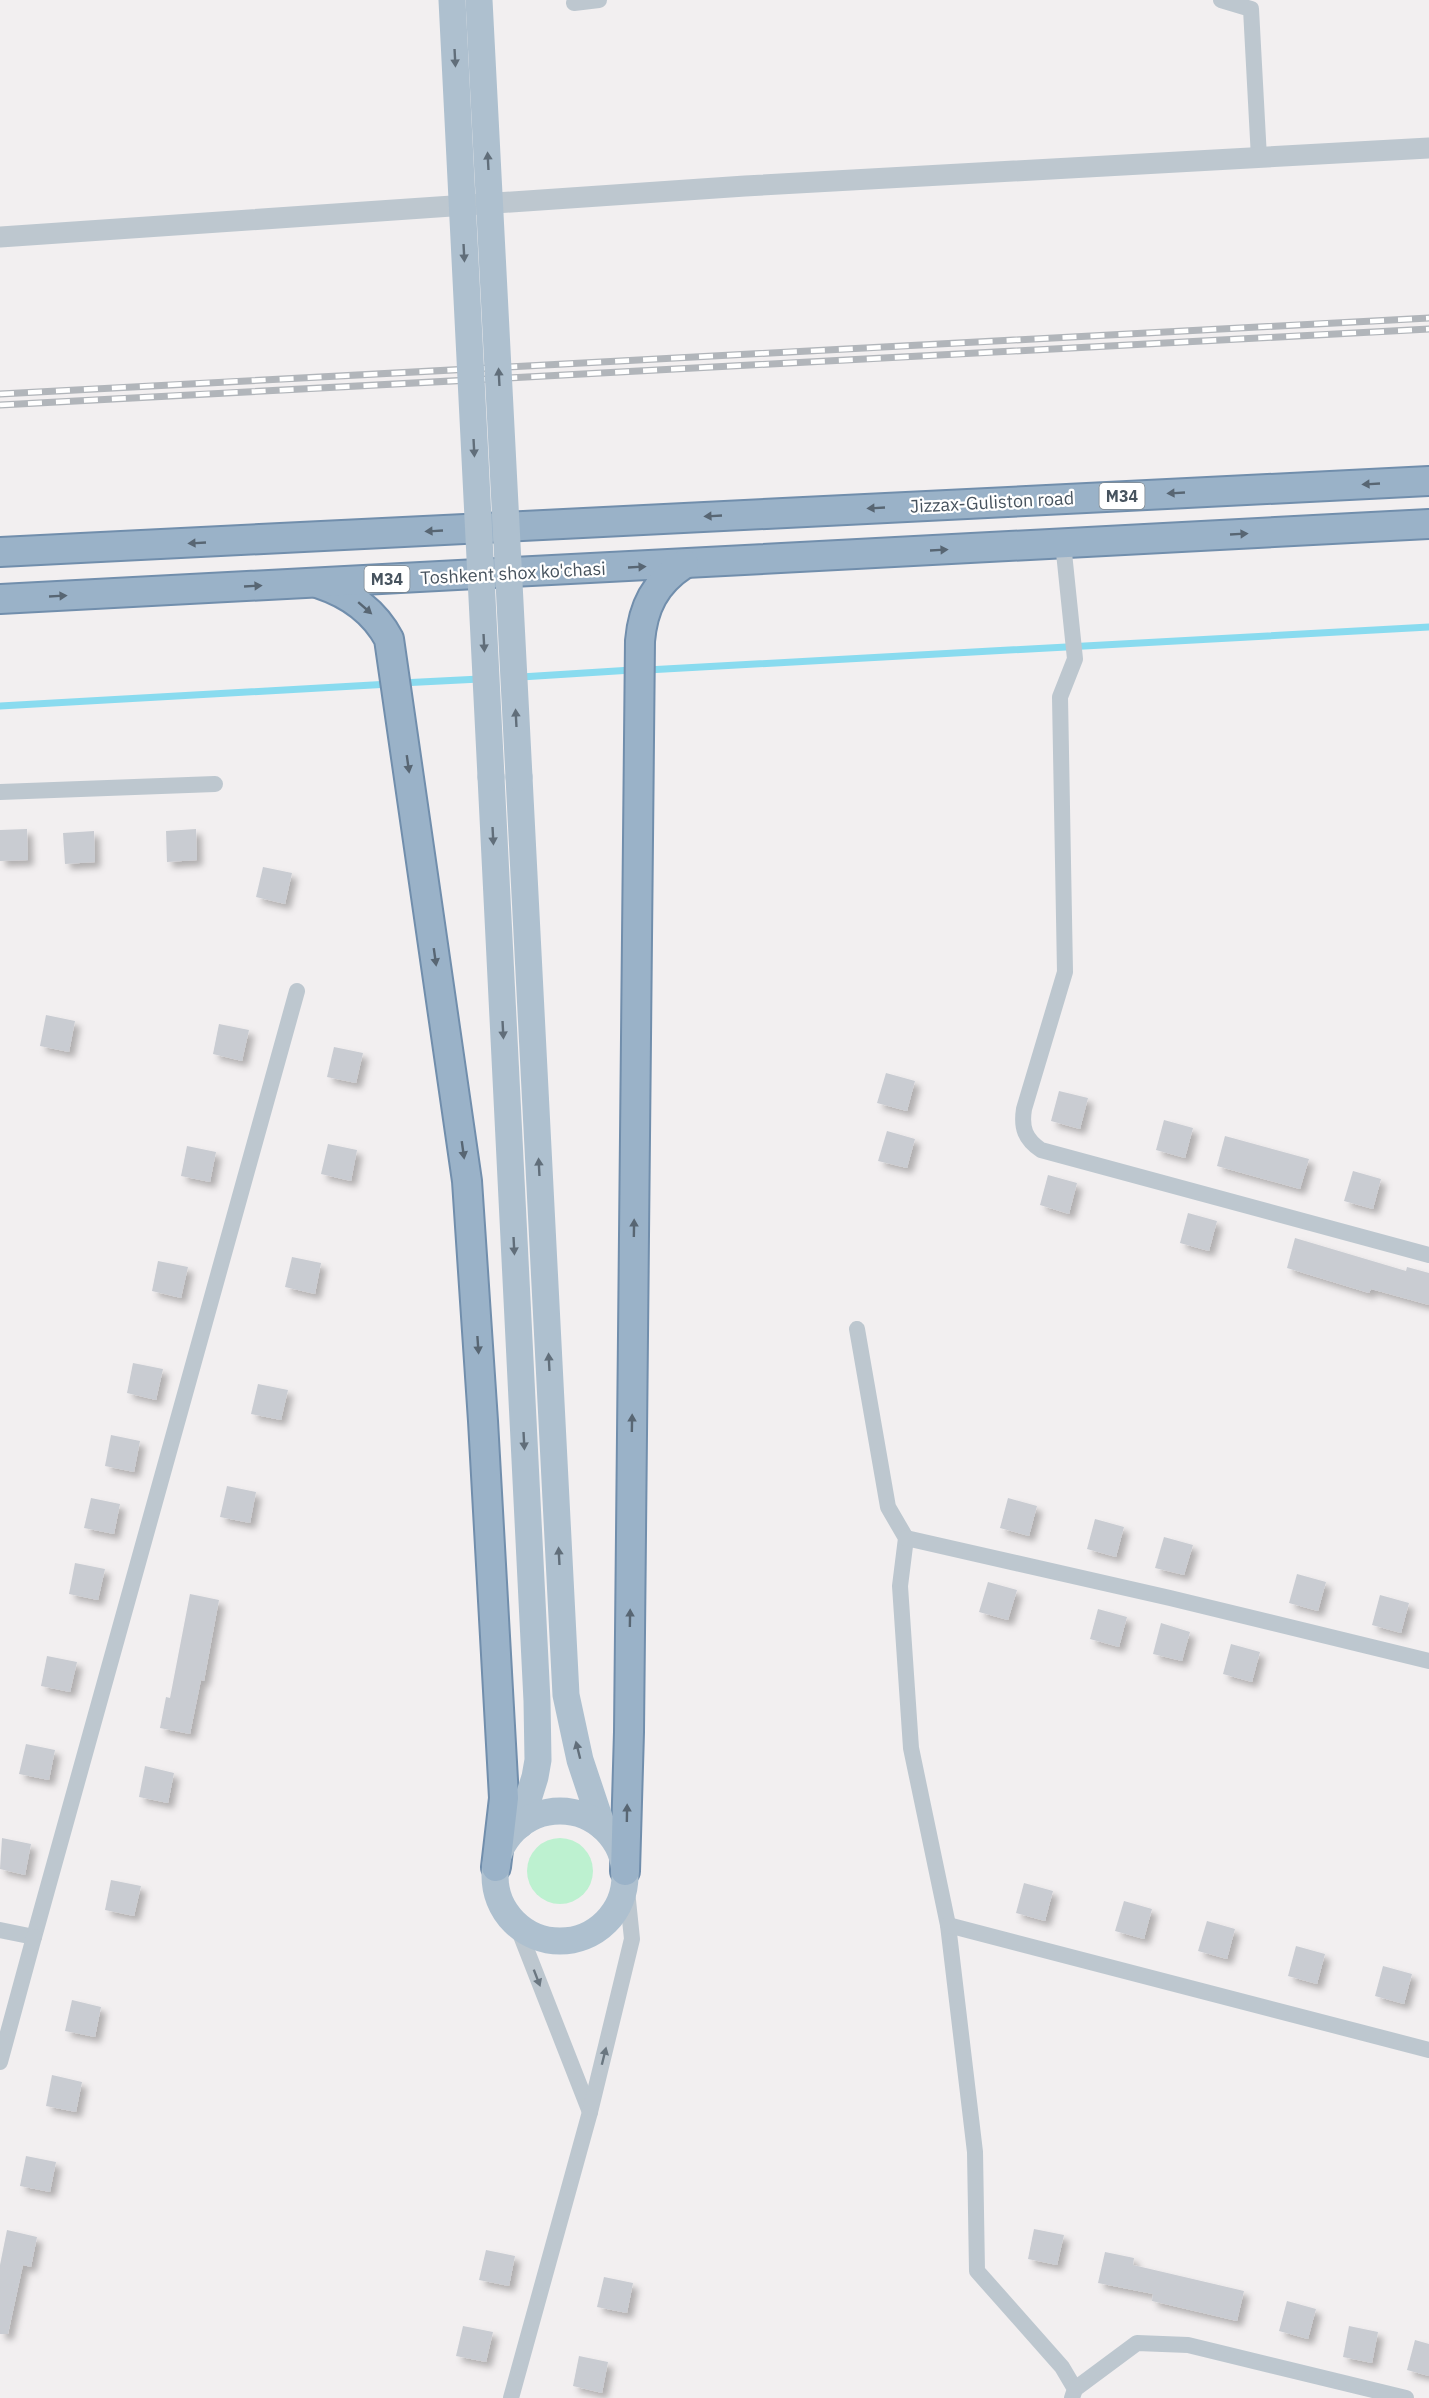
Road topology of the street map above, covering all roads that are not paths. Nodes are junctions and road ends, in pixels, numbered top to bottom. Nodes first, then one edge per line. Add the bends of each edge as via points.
1 (452, 0) edge
2 (480, 0) edge
3 (599, 0) edge
4 (1221, 0) edge
5 (574, 3) dead end
6 (1429, 148) edge
7 (1259, 158) junction
8 (0, 237) edge
9 (1429, 481) edge
10 (1429, 524) edge
11 (1063, 543) junction
12 (0, 552) edge
13 (684, 564) junction
14 (315, 582) junction
15 (0, 599) edge
16 (215, 784) dead end
17 (0, 792) edge
18 (297, 991) dead end
19 (1429, 1255) edge
20 (857, 1329) dead end
21 (906, 1538) junction
22 (1429, 1661) edge
23 (520, 1825) junction
24 (602, 1826) junction
25 (496, 1867) junction
26 (625, 1871) junction
27 (516, 1923) junction
28 (948, 1925) junction
29 (0, 1930) edge
30 (34, 1937) junction
31 (1429, 2049) edge
32 (0, 2062) edge
33 (590, 2112) junction
34 (1073, 2393) edge
35 (511, 2398) edge
36 (1406, 2398) edge

1 -> 23 main road, bridge via 537,1701 535,1777
24 -> 2 main road, bridge via 580,1760 566,1695
3 - 5 street
4 - 7 street via 1251,9
6 - 7 street
7 - 8 street via 745,186
9 -> 12 highway, Jizzax-Guliston road / M34
11 -> 10 highway, M34
13 -> 11 highway, Toshkent shox ko'chasi / M34
11 - 19 street via 1075,659 1060,697 1065,972 1024,1109 1023,1131 1041,1150
14 -> 13 highway, Toshkent shox ko'chasi / M34
26 -> 13 highway via 640,641 651,598 664,579
15 -> 14 highway, Toshkent shox ko'chasi / M34
14 -> 25 highway via 341,592 366,609 389,639 467,1181 504,1798
16 - 17 street
18 - 30 street
20 - 21 street via 888,1507
21 - 22 street
21 - 28 street via 900,1586 911,1749
23 - 24 main road via 541,1814 566,1811
23 - 25 main road via 504,1844
24 - 26 main road via 618,1846
25 - 27 main road via 500,1898
26 - 27 main road via 616,1909 587,1935 549,1940
33 -> 26 street via 632,1939
27 -> 33 street
28 - 31 street
28 - 34 street via 975,2152 977,2271 1062,2367
29 - 30 street
30 - 32 street
33 - 35 street
34 - 36 street via 1137,2343 1188,2345

